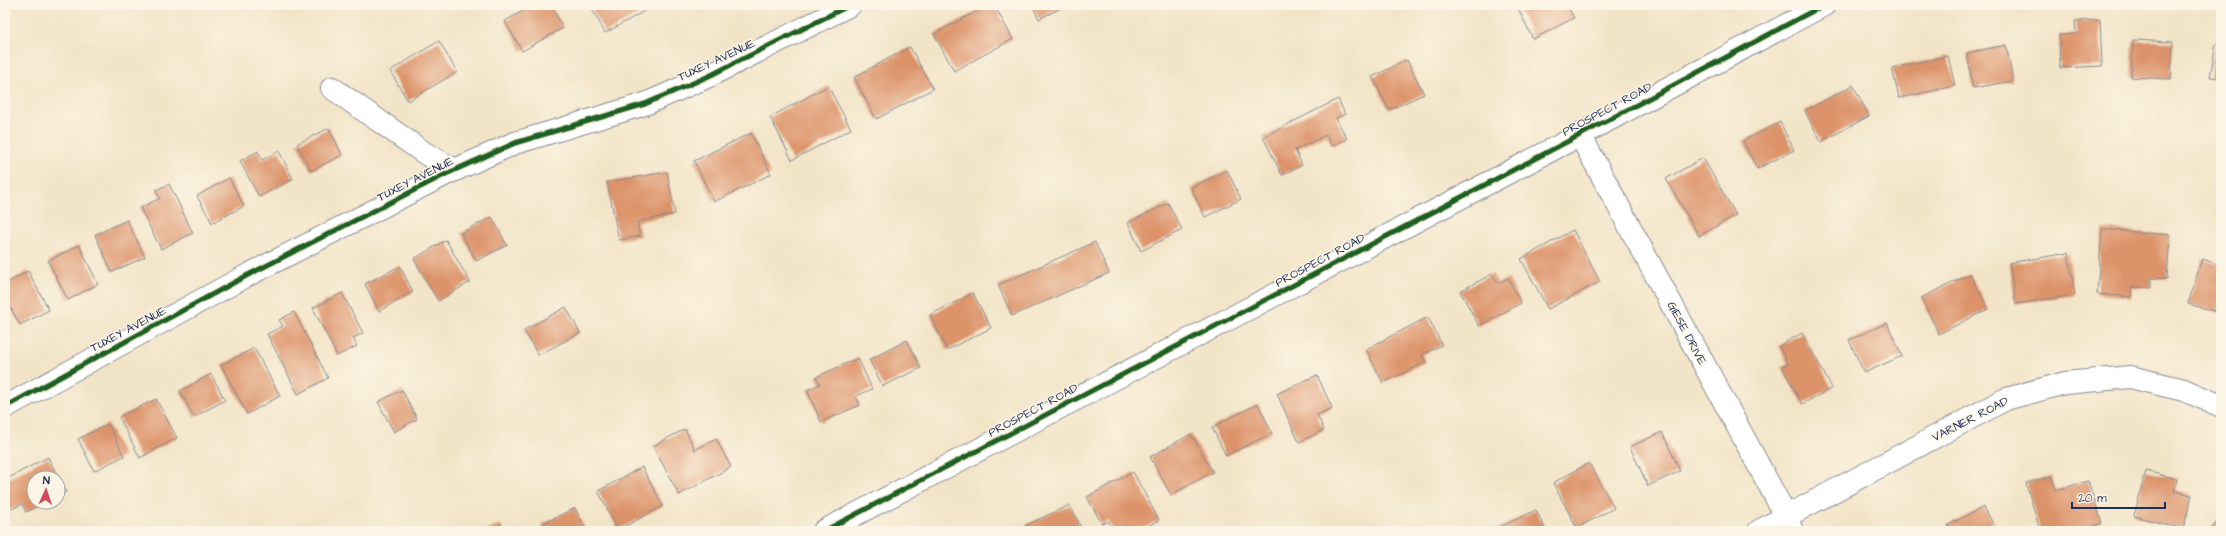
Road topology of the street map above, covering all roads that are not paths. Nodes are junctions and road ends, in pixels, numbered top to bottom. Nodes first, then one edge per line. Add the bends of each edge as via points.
1 (850, 5) edge
2 (1824, 5) edge
3 (332, 88) dead end
4 (1580, 135) junction
5 (455, 170) junction
6 (2221, 406) edge
7 (5, 407) edge
8 (1789, 524) edge
9 (824, 531) edge
10 (1759, 531) edge

1 - 5 street, TUXEY AVENUE via 709,76 645,104 515,142
2 - 4 street, PROSPECT ROAD
3 - 5 street via 426,154
4 - 8 street, GIESE DRIVE
4 - 9 street, PROSPECT ROAD
5 - 7 street, TUXEY AVENUE via 248,275
6 - 8 street, VARNER ROAD via 2184,390 2130,377 2065,383 2006,399
8 - 10 street, VARNER ROAD

